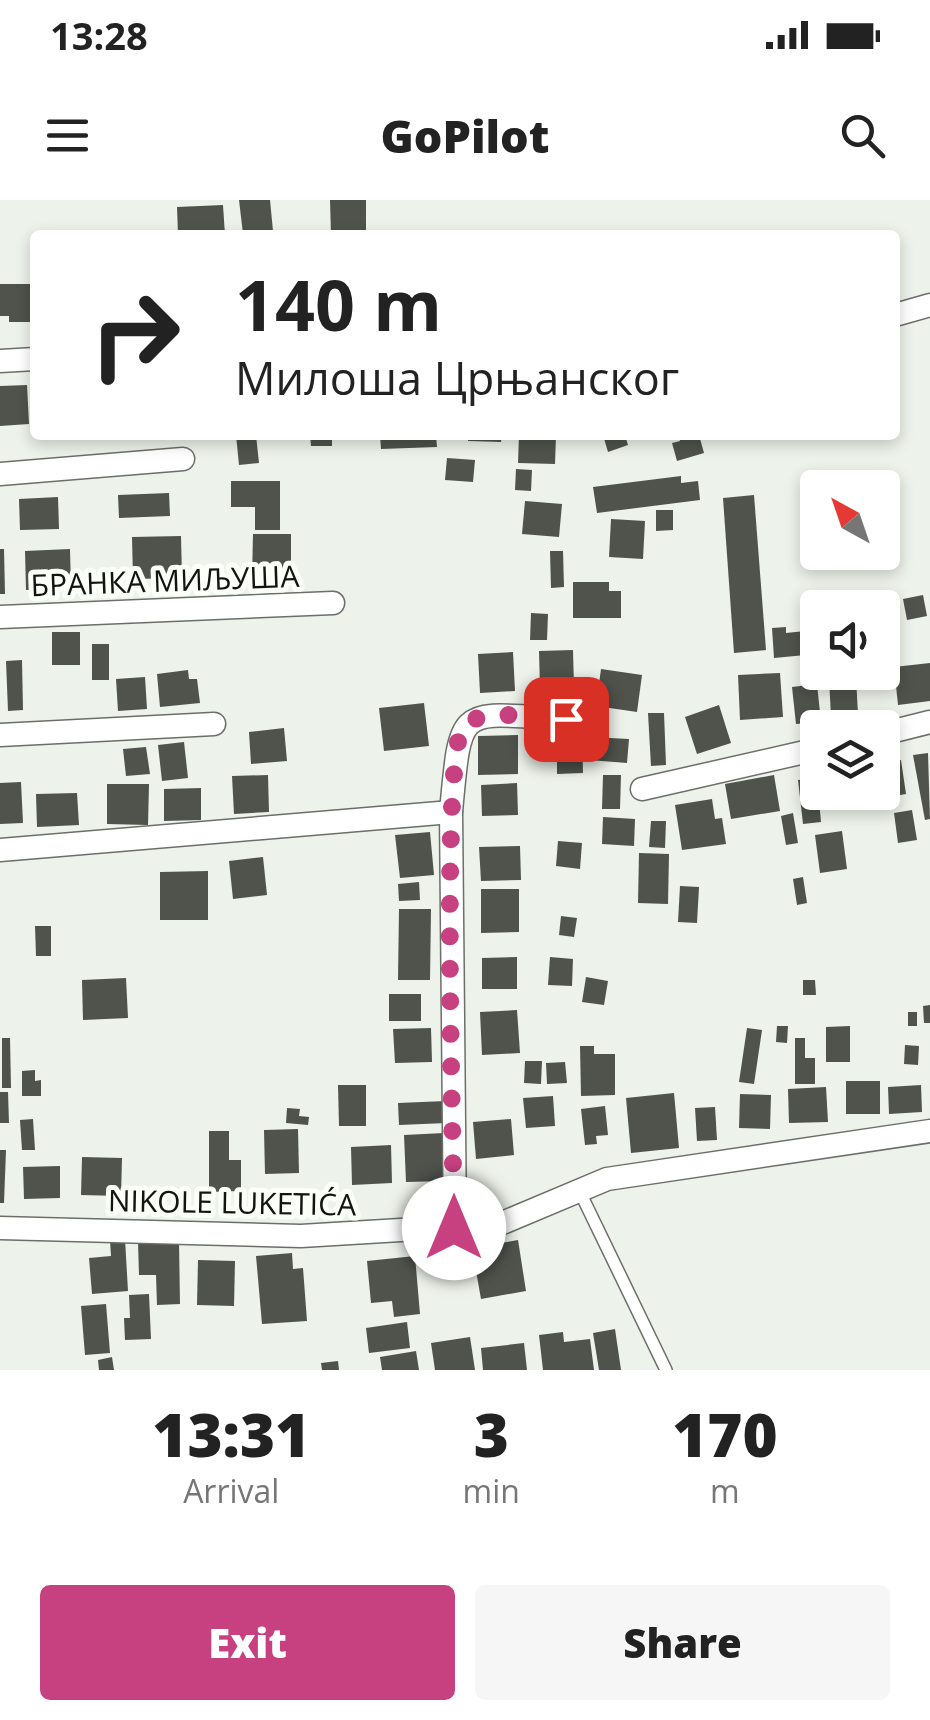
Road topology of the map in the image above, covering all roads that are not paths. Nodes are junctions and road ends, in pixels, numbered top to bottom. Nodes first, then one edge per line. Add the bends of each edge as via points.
1 (930, 305) edge
2 (900, 314) edge
3 (30, 359) edge
4 (0, 360) edge
5 (183, 459) dead end
6 (0, 474) edge
7 (333, 603) dead end
8 (0, 617) edge
9 (566, 719) dead end
10 (930, 722) edge
11 (214, 724) dead end
12 (900, 730) edge
13 (0, 734) edge
14 (800, 754) edge
15 (642, 789) dead end
16 (451, 812) junction
17 (0, 850) edge
18 (930, 1131) edge
19 (578, 1188) junction
20 (0, 1228) edge
21 (454, 1228) junction
22 (666, 1370) edge

1 - 2 street
3 - 4 street
5 - 6 street
7 - 8 street, БРАНКА МИЉУША
9 - 16 street via 492,715 462,727
10 - 12 street
11 - 13 street
14 - 15 street
16 - 17 street
16 - 21 street
18 - 19 street, NIKOLE LUKETIĆA
19 - 21 street, NIKOLE LUKETIĆA via 500,1224
19 - 22 lane
20 - 21 street, NIKOLE LUKETIĆA via 300,1236

